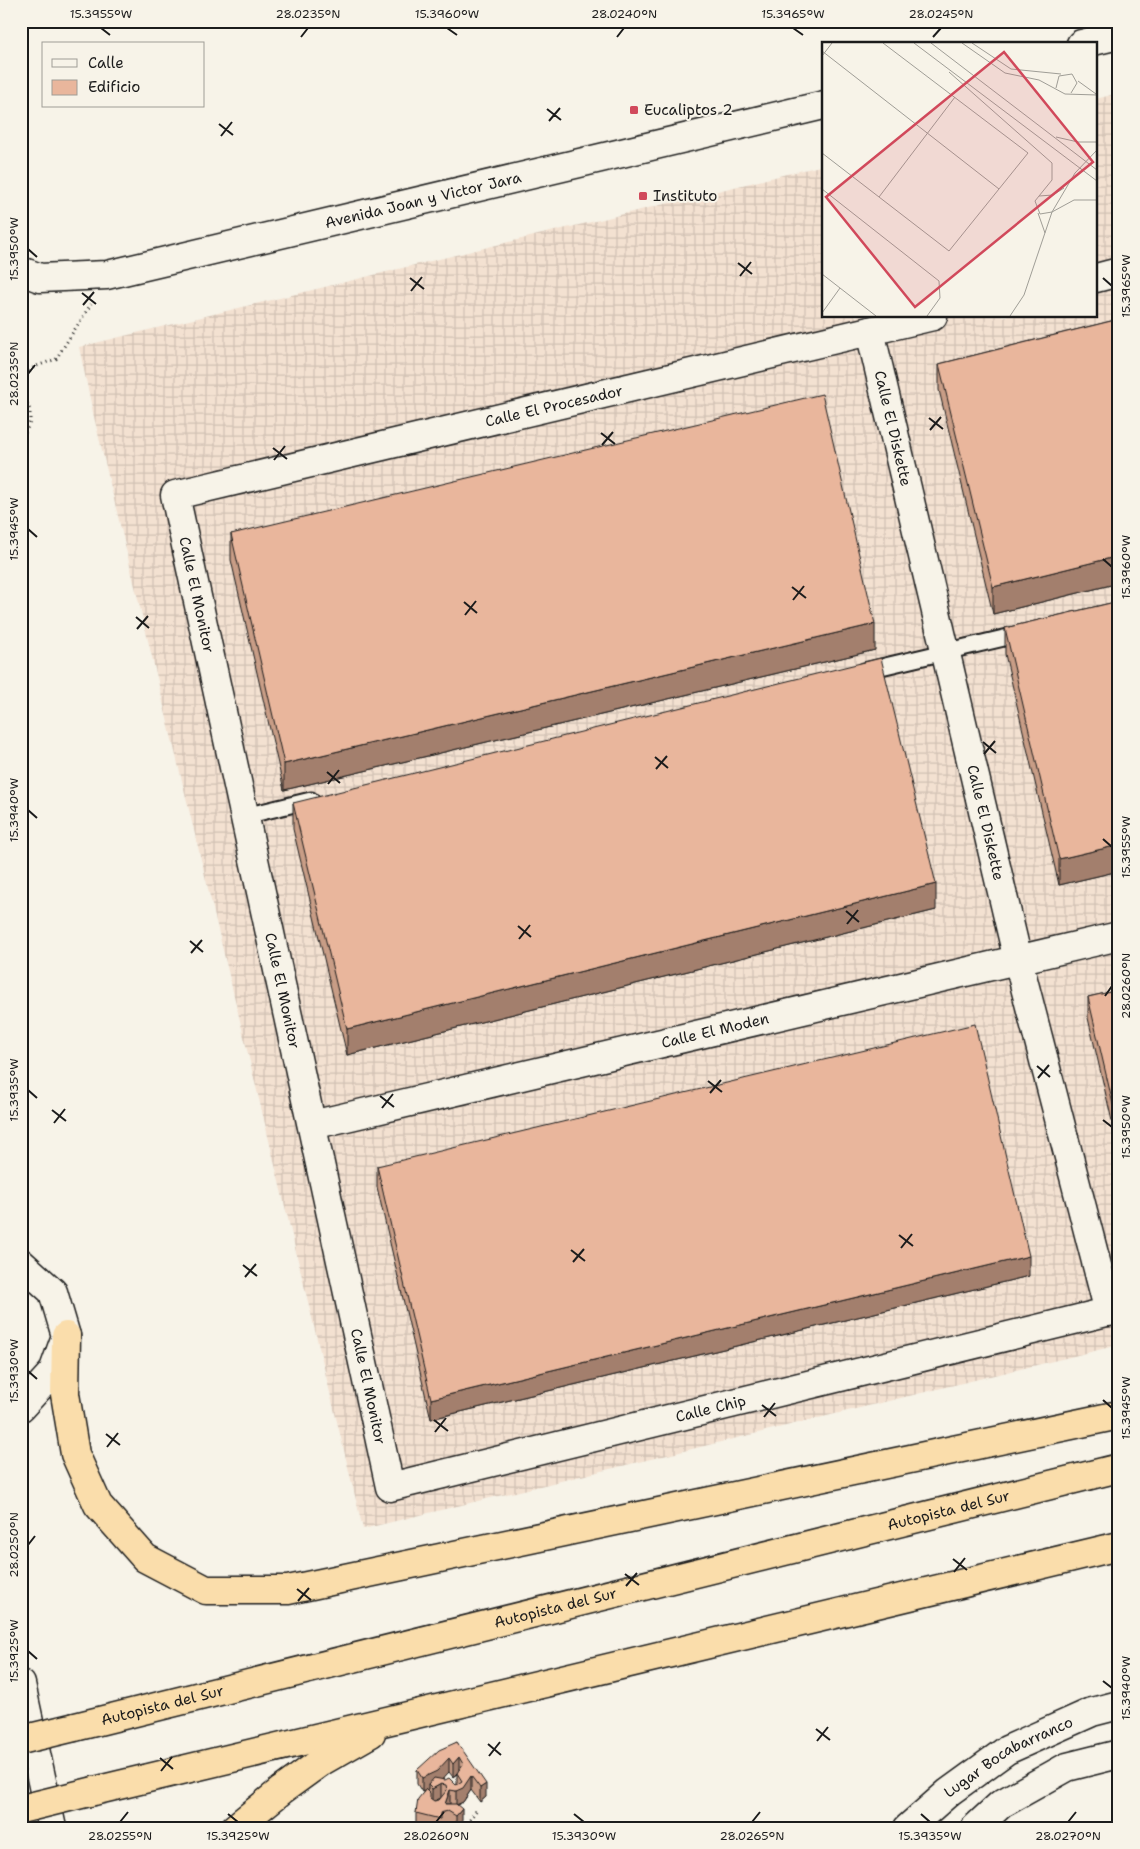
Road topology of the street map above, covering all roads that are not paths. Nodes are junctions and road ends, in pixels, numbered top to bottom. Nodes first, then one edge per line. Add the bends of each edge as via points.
1 (1119, 35) edge
2 (1089, 42) edge
3 (822, 105) edge
4 (21, 271) edge
5 (1119, 272) edge
6 (1098, 277) edge
7 (925, 318) edge
8 (870, 331) junction
9 (175, 495) joint
10 (1042, 629) edge
11 (945, 652) junction
12 (848, 675) edge
13 (322, 798) edge
14 (245, 816) junction
15 (1119, 936) edge
16 (1018, 960) junction
17 (312, 1125) junction
18 (21, 1263) edge
19 (1114, 1310) edge
20 (66, 1336) junction
21 (21, 1407) edge
22 (1119, 1416) edge
23 (1119, 1468) edge
24 (390, 1487) joint
25 (1119, 1546) edge
26 (21, 1684) edge
27 (1119, 1705) edge
28 (398, 1717) junction
29 (21, 1740) edge
30 (1119, 1754) edge
31 (21, 1809) edge
32 (52, 1828) edge
33 (235, 1828) edge
34 (908, 1828) edge
35 (975, 1828) edge

1 - 2 street
3 - 4 street, Avenida Joan y Victor Jara via 107,275 40,278
5 - 6 street
7 - 8 street, Calle El Procesador
8 - 9 street, Calle El Procesador
8 - 11 street, Calle El Diskette
9 - 14 street, Calle El Monitor
10 - 11 lane
11 - 12 lane
11 - 16 street, Calle El Diskette
13 - 14 lane
14 - 17 street, Calle El Monitor
15 - 16 street, Calle El Moden
16 - 17 street, Calle El Moden
16 - 19 street, Calle El Diskette
17 - 24 street, Calle El Monitor
18 - 20 street via 53,1292
19 - 24 street, Calle Chip
20 - 21 street via 53,1372
20 - 22 highway via 65,1394 75,1454 98,1505 145,1558 206,1590 288,1590
23 - 29 highway, Autopista del Sur, bridge
25 - 28 highway
26 - 32 street
27 - 34 street, Lugar Bocabarranco via 1092,1712 1007,1750 949,1792
28 - 31 highway, bridge
28 - 33 highway via 322,1762
30 - 35 street via 1066,1767 1001,1804

